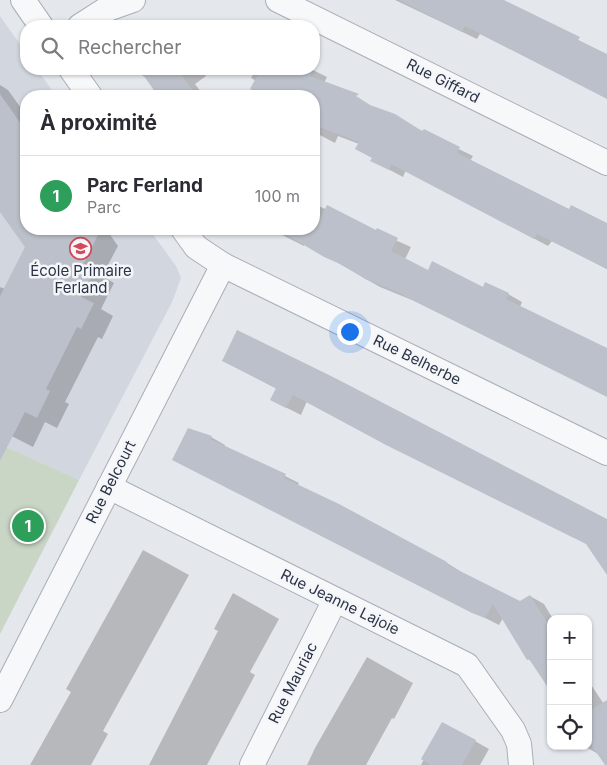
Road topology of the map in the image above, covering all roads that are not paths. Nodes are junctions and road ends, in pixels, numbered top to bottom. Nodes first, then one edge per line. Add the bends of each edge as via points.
1 (23, 0) edge
2 (133, 0) edge
3 (278, 0) edge
4 (37, 20) edge
5 (89, 20) edge
6 (75, 75) edge
7 (86, 90) edge
8 (607, 163) edge
9 (187, 235) edge
10 (223, 266) junction
11 (607, 453) edge
12 (109, 487) junction
13 (335, 600) junction
14 (0, 700) edge
15 (252, 765) edge
16 (522, 765) edge

1 - 4 street
2 - 5 street via 105,10
3 - 8 street, Rue Giffard
6 - 7 street
9 - 10 street, Rue Belherbe via 196,247
10 - 11 street, Rue Belherbe
10 - 12 street, Rue Belcourt
12 - 13 street, Rue Jeanne Lajoie
12 - 14 street, Rue Belcourt
13 - 15 street, Rue Mauriac
13 - 16 street, Rue Jeanne Lajoie via 467,665 512,730 519,744

